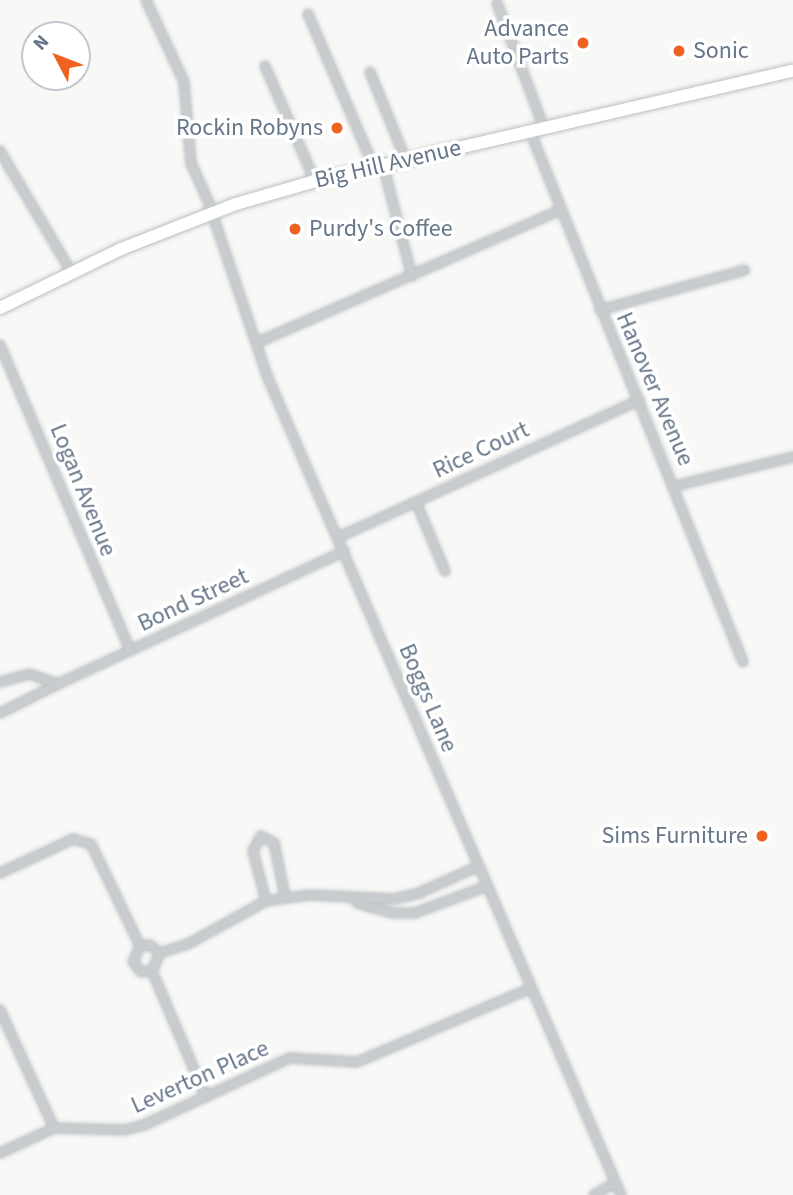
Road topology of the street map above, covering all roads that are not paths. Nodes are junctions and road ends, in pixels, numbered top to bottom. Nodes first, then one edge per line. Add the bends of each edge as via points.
1 (146, 0) edge
2 (497, 3) dead end
3 (308, 14) dead end
4 (265, 66) dead end
5 (793, 71) edge
6 (370, 72) dead end
7 (544, 128) junction
8 (530, 131) junction
9 (0, 151) edge
10 (406, 160) junction
11 (378, 166) junction
12 (315, 181) junction
13 (560, 210) junction
14 (211, 212) junction
15 (745, 270) dead end
16 (72, 273) junction
17 (412, 276) junction
18 (0, 308) edge
19 (600, 310) junction
20 (256, 343) junction
21 (0, 345) edge
22 (639, 400) junction
23 (793, 457) edge
24 (676, 486) junction
25 (416, 502) junction
26 (339, 537) junction
27 (345, 551) junction
28 (445, 571) dead end
29 (130, 650) junction
30 (743, 662) dead end
31 (0, 682) edge
32 (58, 684) junction
33 (0, 713) edge
34 (479, 866) junction
35 (0, 873) edge
36 (487, 886) junction
37 (285, 896) junction
38 (351, 900) junction
39 (266, 901) junction
40 (140, 946) junction
41 (160, 953) junction
42 (152, 971) junction
43 (531, 988) junction
44 (0, 1010) edge
45 (206, 1097) junction
46 (54, 1128) junction
47 (0, 1153) edge
48 (615, 1182) junction
49 (594, 1195) edge
50 (621, 1195) edge

1 - 14 street, Boggs Lane via 184,82 189,156
2 - 7 street
3 - 11 street
4 - 12 street
5 - 7 main road, Big Hill Avenue
6 - 10 street
7 - 8 main road, Big Hill Avenue
8 - 10 main road, Big Hill Avenue
8 - 13 street, Hanover Avenue
9 - 16 street
10 - 11 main road, Big Hill Avenue
11 - 12 main road, Big Hill Avenue
11 - 17 street
12 - 14 main road, Big Hill Avenue
13 - 17 street
13 - 19 street, Hanover Avenue
14 - 16 main road, Big Hill Avenue
14 - 20 street, Boggs Lane
15 - 19 street
16 - 18 main road, Big Hill Avenue
17 - 20 street
19 - 22 street, Hanover Avenue
20 - 26 street, Boggs Lane
21 - 29 street, Logan Avenue
22 - 24 street, Hanover Avenue
22 - 25 street, Rice Court
23 - 24 street
24 - 30 street, Hanover Avenue
25 - 26 street, Rice Court
25 - 28 street
26 - 27 street, Boggs Lane
27 - 29 street, Bond Street
27 - 34 street, Boggs Lane
29 - 32 street, Bond Street
31 - 32 street via 30,674
32 - 33 street, Bond Street
34 - 36 street, Boggs Lane
34 - 38 street via 403,898
35 - 40 street via 73,839 92,844
36 - 38 street via 415,914 393,913
36 - 43 street, Boggs Lane
37 - 38 street
37 - 39 street
37 - 39 street via 274,843 261,836 253,851
39 - 41 street via 188,944
40 - 41 street via 149,945
40 - 42 street via 133,962 141,972
41 - 42 street
42 - 45 street
43 - 45 street, Leverton Place via 357,1062 290,1058
43 - 48 street, Boggs Lane
44 - 46 street
45 - 46 street, Leverton Place via 125,1130
46 - 47 street, Leverton Place
48 - 49 street
48 - 50 street, Boggs Lane

